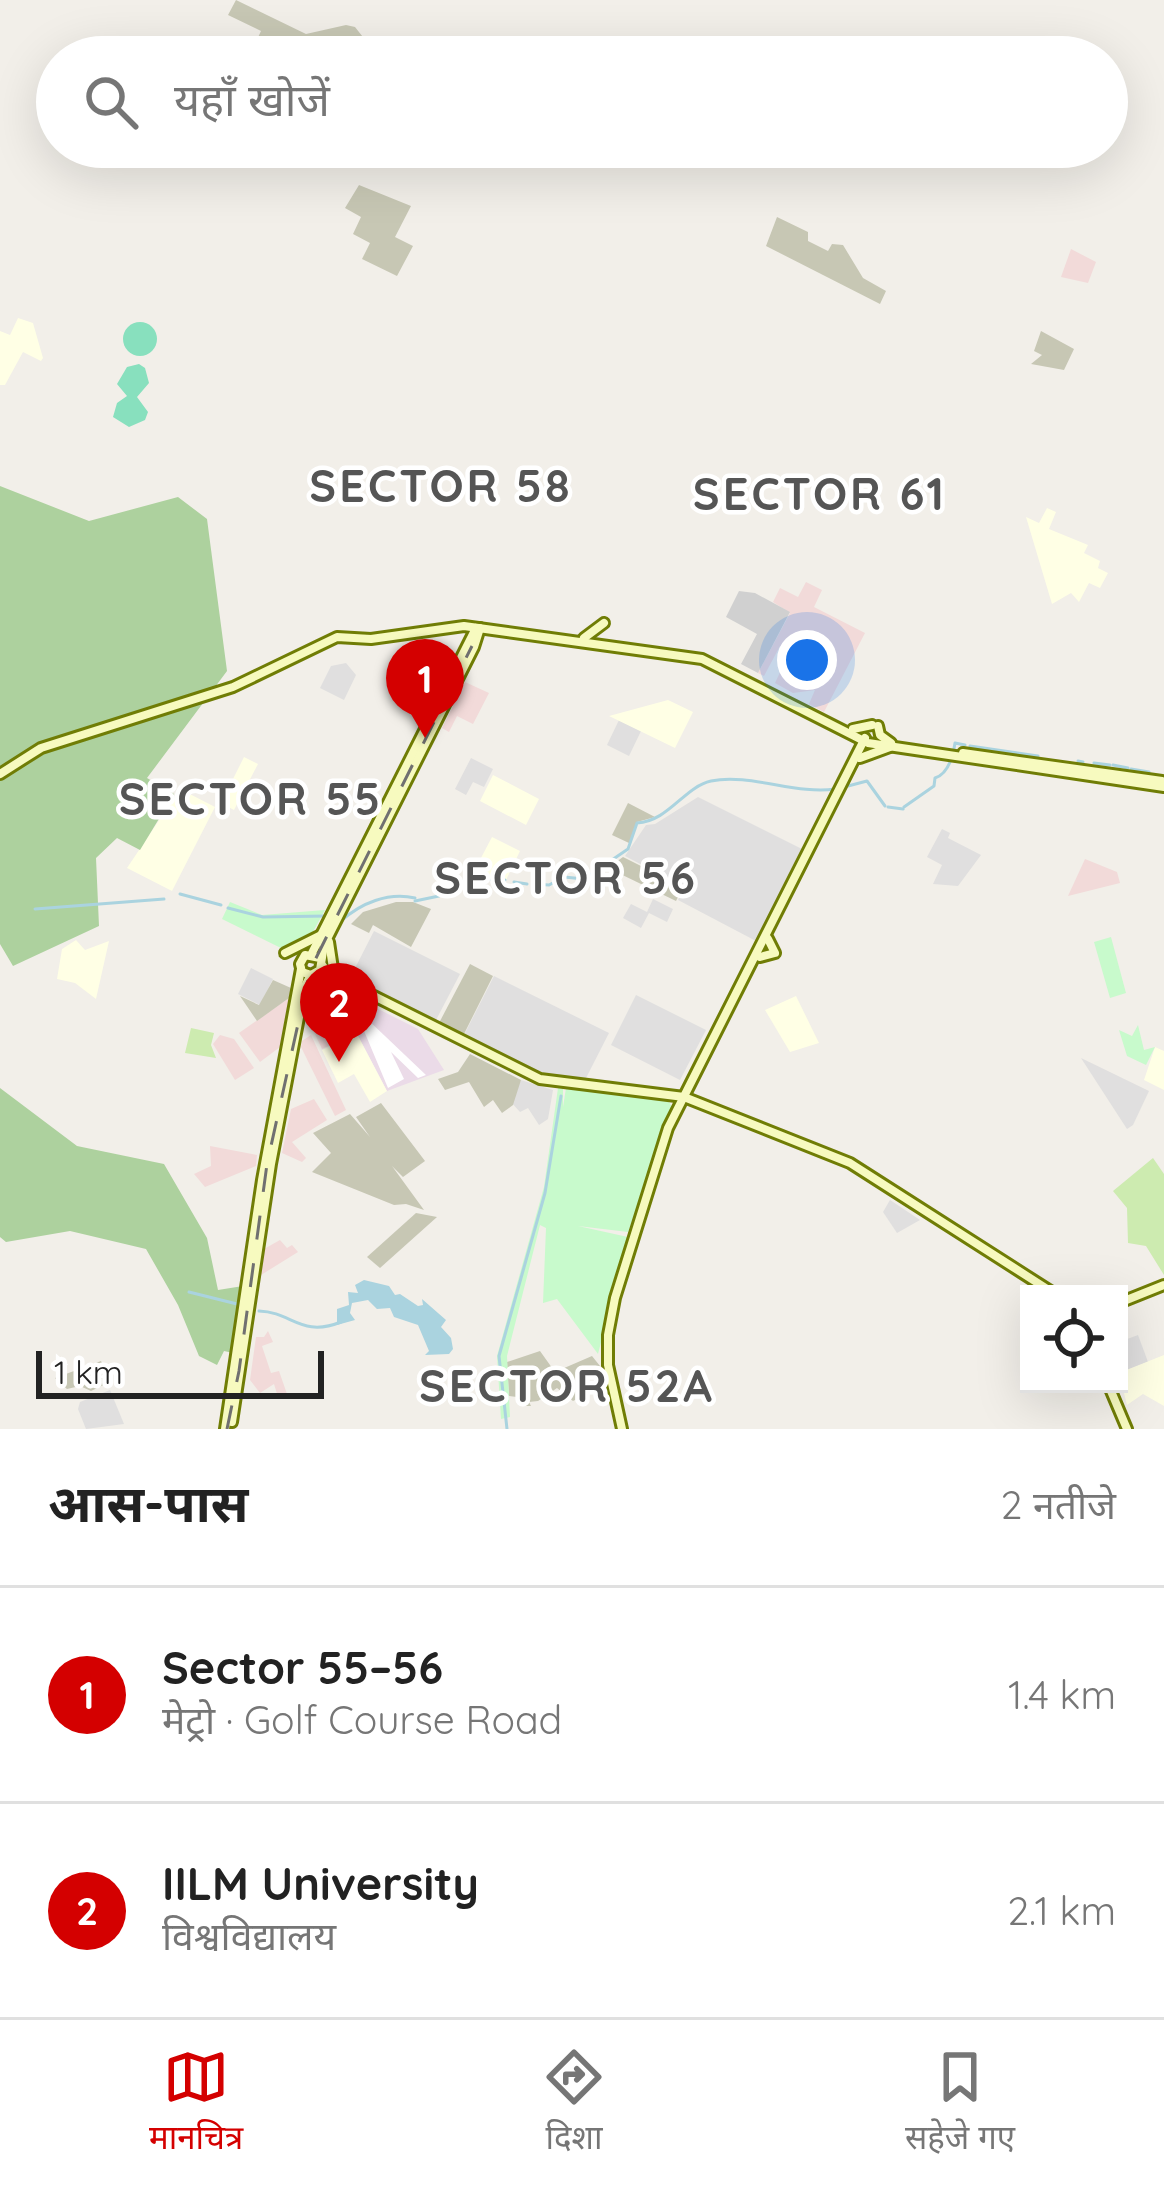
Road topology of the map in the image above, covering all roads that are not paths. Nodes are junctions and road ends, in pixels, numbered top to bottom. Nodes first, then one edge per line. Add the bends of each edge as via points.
1 (481, 626) junction
2 (455, 627) junction
3 (584, 638) junction
4 (472, 643) junction
5 (616, 643) junction
6 (204, 696) junction
7 (178, 703) junction
8 (151, 713) junction
9 (852, 731) junction
10 (867, 739) junction
11 (891, 745) junction
12 (855, 761) junction
13 (0, 771) edge
14 (1164, 784) edge
15 (326, 933) junction
16 (285, 953) dead end
17 (316, 965) junction
18 (301, 969) junction
19 (334, 977) junction
20 (306, 994) junction
21 (687, 1095) junction
22 (669, 1097) junction
23 (712, 1107) junction
24 (675, 1113) junction
25 (273, 1137) junction
26 (655, 1172) junction
27 (1164, 1284) edge
28 (1038, 1285) edge
29 (1038, 1285) edge
30 (1128, 1298) edge
31 (1114, 1393) edge
32 (228, 1429) edge
33 (625, 1429) edge
34 (1128, 1429) edge

1 - 2 main road
1 - 3 main road
1 - 4 main road
1 - 6 main road via 337,633
1 - 9 main road via 702,659
2 - 4 main road
2 - 6 main road via 337,637
3 - 5 main road
3 - 5 main road via 605,625
4 - 15 main road
5 - 9 main road via 713,658
6 - 7 main road
6 - 8 main road
7 - 8 main road
7 - 8 main road via 165,701
8 - 13 main road via 39,745
9 - 10 main road
9 - 11 main road via 875,725
9 - 12 main road
10 - 11 main road
10 - 12 main road
11 - 12 main road
11 - 14 main road
12 - 21 main road
12 - 21 main road
15 - 16 main road
15 - 17 main road
15 - 19 main road
17 - 18 main road
17 - 18 main road via 301,959
17 - 19 main road
17 - 20 main road
18 - 25 main road
19 - 20 main road
19 - 22 main road via 540,1079
20 - 25 main road
21 - 22 main road
21 - 23 main road
21 - 23 main road
21 - 24 main road
21 - 26 main road
21 - 28 main road via 853,1168
22 - 24 main road
23 - 29 main road via 850,1163
24 - 26 main road
25 - 32 main road
26 - 33 main road via 612,1332
27 - 30 main road
31 - 34 main road

